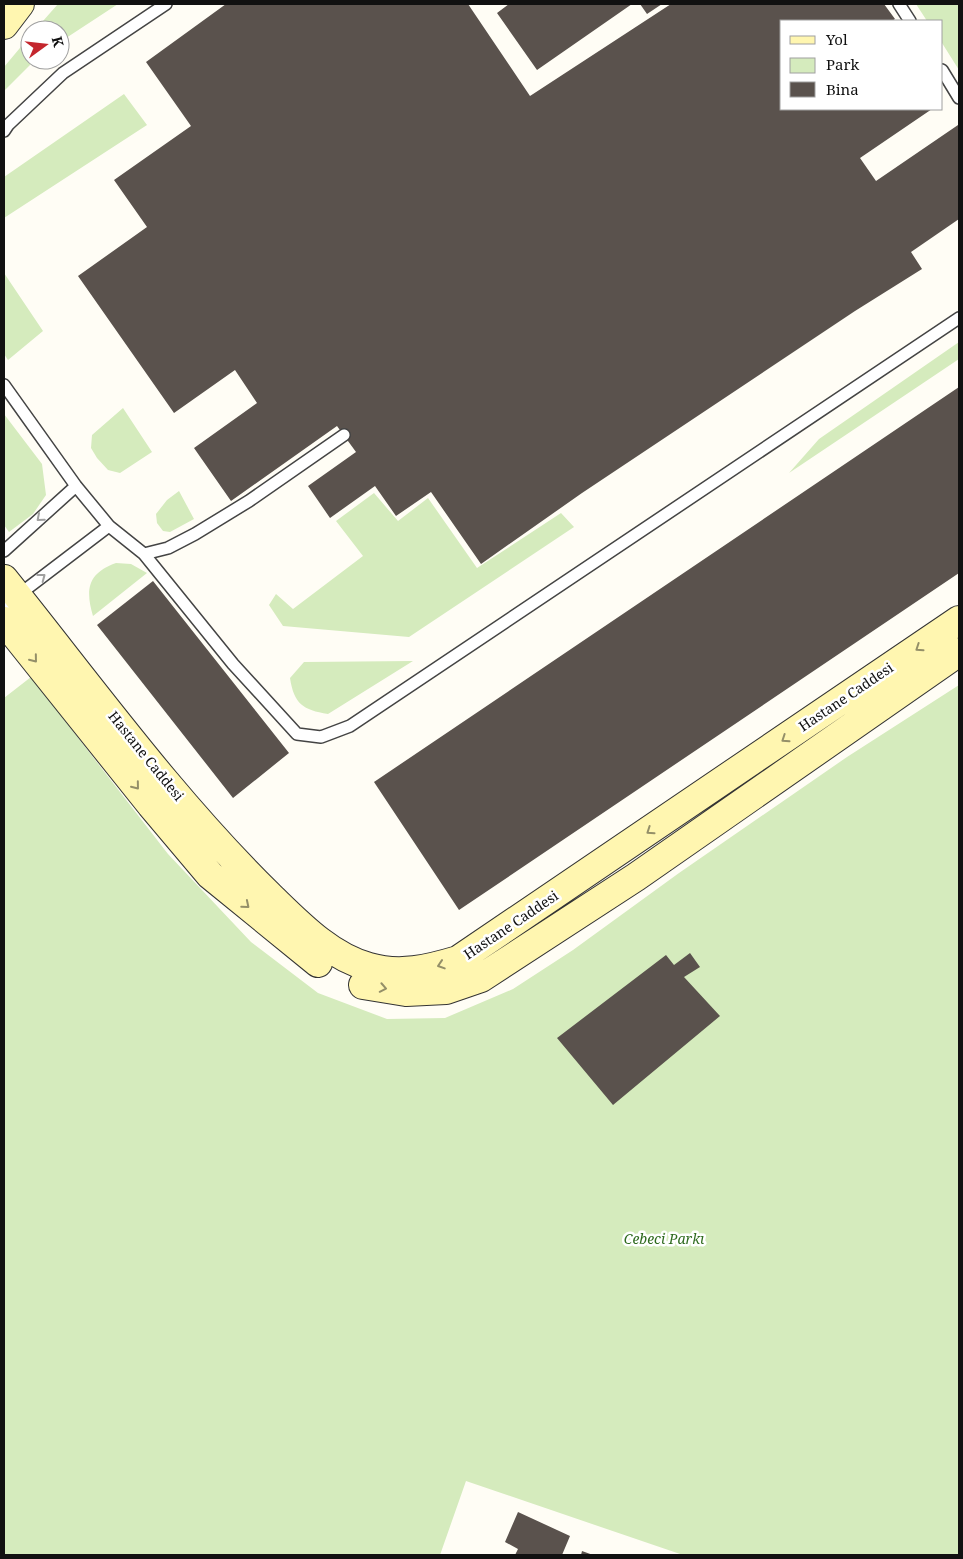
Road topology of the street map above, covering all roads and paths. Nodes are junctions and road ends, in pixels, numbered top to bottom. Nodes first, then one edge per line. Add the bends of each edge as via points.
1 (20, 4) edge
2 (166, 4) edge
3 (899, 4) edge
4 (909, 20) edge
5 (4, 25) edge
6 (943, 72) edge
7 (959, 98) edge
8 (4, 131) edge
9 (959, 318) edge
10 (4, 385) edge
11 (344, 435) dead end
12 (76, 486) junction
13 (109, 526) junction
14 (4, 551) edge
15 (144, 554) junction
16 (8, 594) edge
17 (959, 620) edge
18 (4, 621) edge
19 (959, 652) edge

1 - 5 main road
2 - 8 lane via 63,73
3 - 4 lane
6 - 7 lane
9 - 15 lane via 350,726 321,737 296,734
10 - 12 lane
11 - 15 lane via 195,534 168,548
12 - 13 lane
12 -> 14 lane
13 - 15 lane
16 -> 13 lane
17 -> 16 main road, Hastane Caddesi via 458,960 429,969 396,972 369,967 343,957 291,916 169,786
18 -> 19 main road, Hastane Caddesi via 210,875 320,964 362,984 406,992 446,990 482,978 636,877

